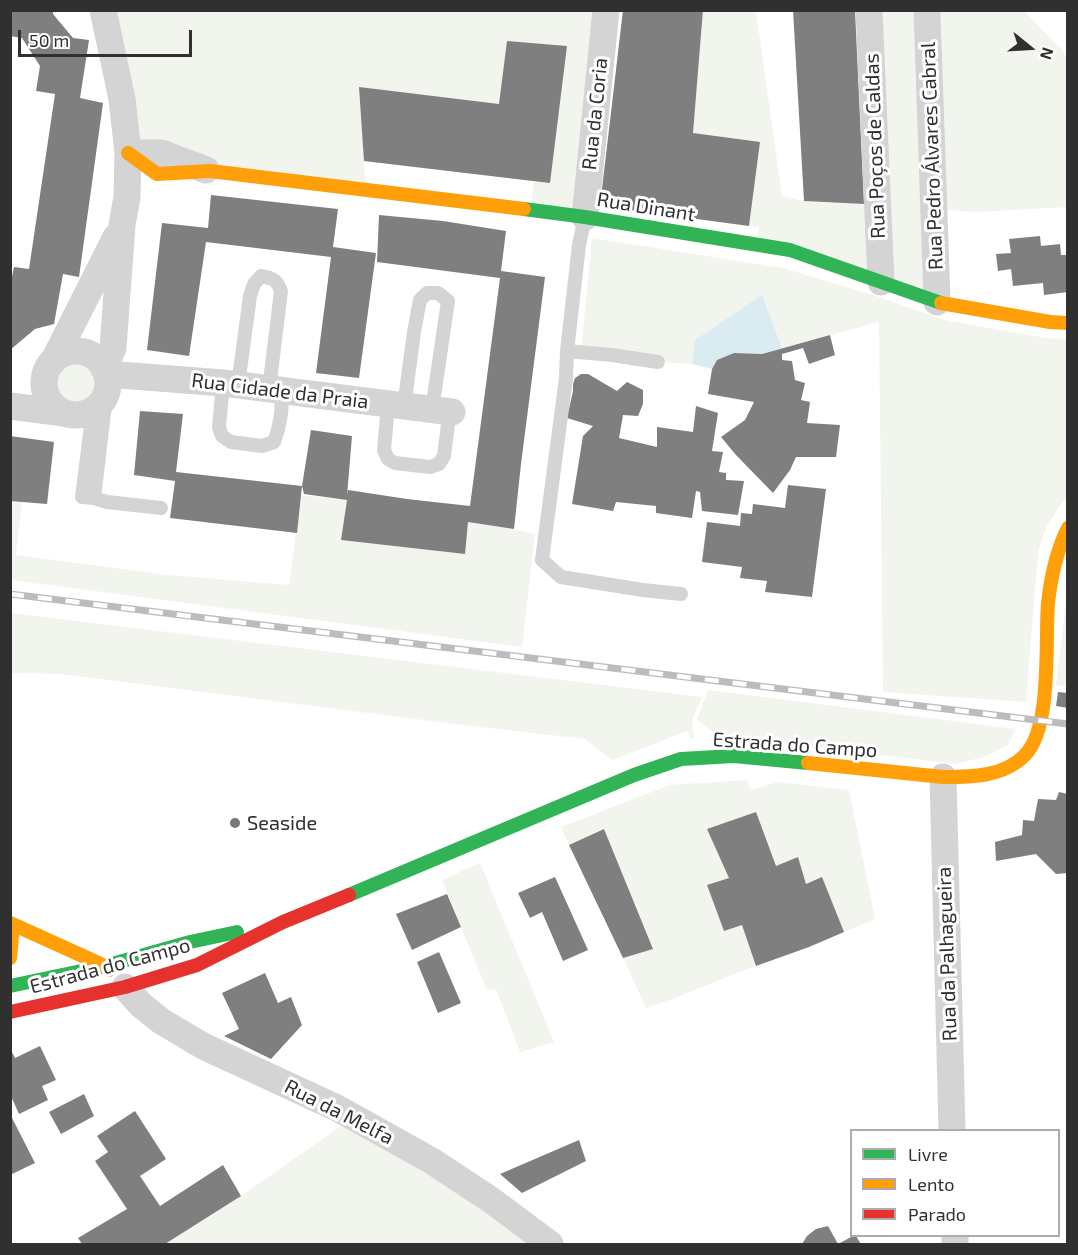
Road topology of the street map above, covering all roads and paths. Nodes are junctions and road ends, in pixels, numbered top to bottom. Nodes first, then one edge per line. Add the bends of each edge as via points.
1 (103, 10) edge
2 (606, 10) edge
3 (869, 10) edge
4 (927, 10) edge
5 (128, 153) junction
6 (210, 171) joint
7 (585, 217) junction
8 (122, 225) junction
9 (881, 282) junction
10 (937, 302) junction
11 (1068, 323) edge
12 (567, 351) junction
13 (54, 360) junction
14 (658, 362) dead end
15 (231, 384) junction
16 (102, 387) junction
17 (275, 390) junction
18 (10, 406) edge
19 (396, 406) junction
20 (444, 412) junction
21 (64, 413) junction
22 (93, 498) junction
23 (161, 508) dead end
24 (1068, 528) edge
25 (681, 594) dead end
26 (943, 777) junction
27 (282, 922) junction
28 (12, 924) edge
29 (10, 958) edge
30 (105, 966) junction
31 (10, 986) edge
32 (125, 987) junction
33 (10, 1012) edge
34 (952, 1129) edge
35 (550, 1245) edge

1 - 5 street via 122,99
2 - 7 street, Rua da Coria
3 - 9 street, Rua Poços de Caldas
4 - 10 street, Rua Pedro Álvares Cabral
5 - 6 street via 161,153
5 - 8 street
6 - 7 street, Rua Dinant
7 - 9 street, Rua Dinant via 790,250
7 - 12 lane
8 - 13 street
8 - 16 street via 113,348
9 - 10 street, Rua Dinant
10 - 11 street, Rua Dinant
12 - 14 lane
12 - 25 lane via 542,560 561,577
13 - 16 street via 74,351 94,357 102,364
13 - 21 street via 48,369 45,389 48,399
15 - 16 street, Rua Cidade da Praia
15 - 17 street, Rua Cidade da Praia
15 - 17 lane via 219,427 222,436 231,442 262,446 274,442 282,408
15 - 17 lane via 250,296 261,276 278,283 281,291
16 - 21 street via 84,414
16 - 22 lane
16 - 22 lane via 82,497
17 - 19 street, Rua Cidade da Praia
18 - 21 street
19 - 20 street, Rua Cidade da Praia
19 - 20 lane via 384,450 395,463 430,467 439,464 444,456 448,424
19 - 20 lane via 420,300 427,293 438,293 448,301
22 - 23 lane
24 - 26 street, Estrada do Campo via 1054,566 1049,597 1044,697 1035,740 1018,762 1002,769 986,775
26 - 27 street, Estrada do Campo via 734,756 681,759
26 - 34 street, Rua da Palhagueira
27 - 30 street, Estrada do Campo
27 - 32 street, Estrada do Campo via 197,965
28 - 29 street
28 - 30 street
30 - 31 street, Estrada do Campo
30 - 32 street
32 - 33 street, Estrada do Campo
32 - 35 street, Rua da Melfa via 161,1022 202,1046 337,1107 432,1161

